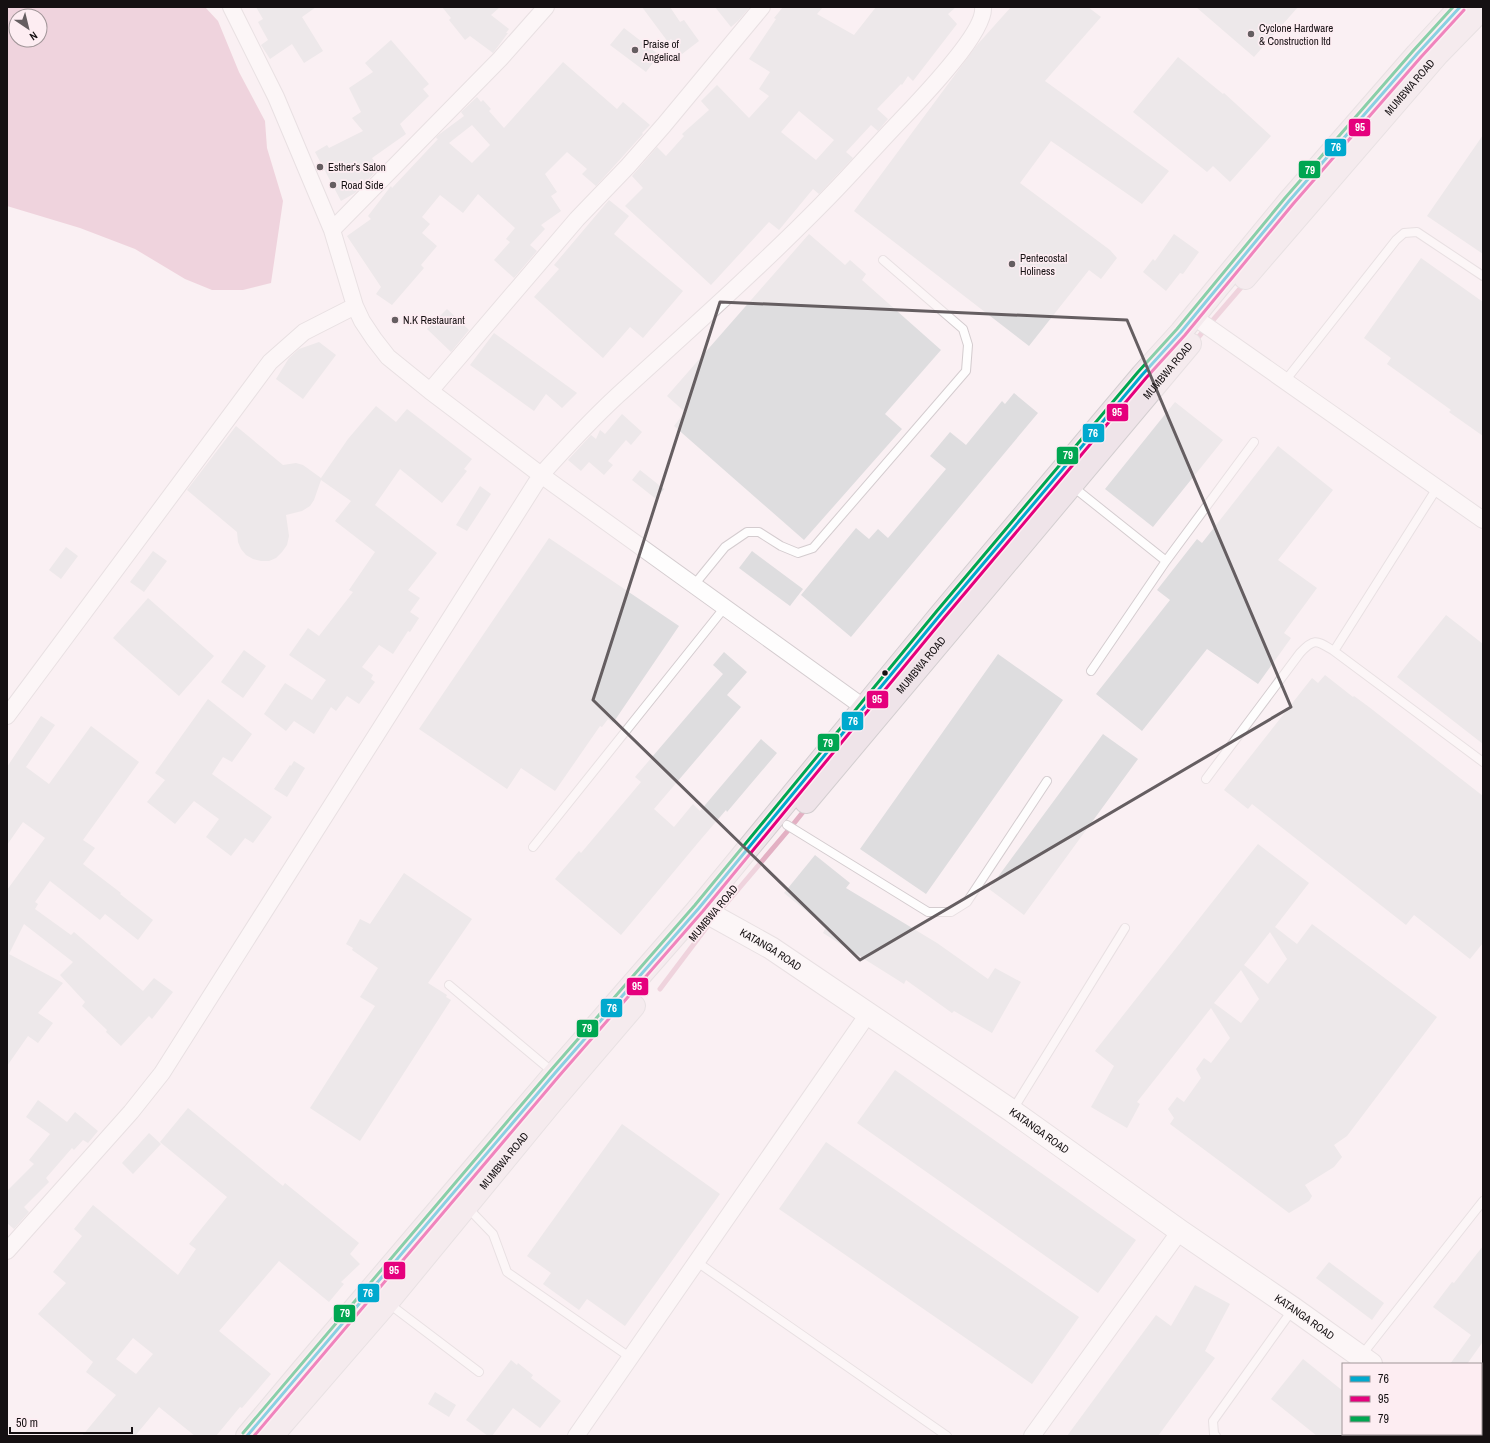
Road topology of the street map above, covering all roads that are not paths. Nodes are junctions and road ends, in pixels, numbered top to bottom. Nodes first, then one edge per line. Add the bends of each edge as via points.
1 (232, 7) edge
2 (546, 7) edge
3 (762, 7) edge
4 (983, 7) edge
5 (1460, 7) edge
6 (1483, 8) edge
7 (332, 230) junction
8 (883, 260) dead end
9 (1483, 276) edge
10 (355, 306) junction
11 (1200, 321) junction
12 (1285, 381) junction
13 (430, 391) junction
14 (1254, 442) dead end
15 (541, 475) junction
16 (1071, 486) junction
17 (1437, 488) junction
18 (1483, 520) edge
19 (1166, 560) junction
20 (694, 586) junction
21 (725, 607) junction
22 (1334, 651) junction
23 (1091, 671) dead end
24 (871, 712) junction
25 (7, 716) edge
26 (1483, 762) edge
27 (1206, 778) dead end
28 (1047, 782) dead end
29 (787, 825) junction
30 (533, 847) dead end
31 (705, 912) junction
32 (1125, 928) dead end
33 (449, 985) dead end
34 (868, 1014) junction
35 (555, 1073) junction
36 (1012, 1111) junction
37 (1483, 1201) edge
38 (467, 1206) junction
39 (1180, 1231) junction
40 (7, 1251) edge
41 (697, 1262) junction
42 (388, 1303) junction
43 (1294, 1309) junction
44 (631, 1358) junction
45 (1366, 1360) edge
46 (478, 1372) dead end
47 (247, 1436) edge
48 (272, 1436) edge
49 (576, 1436) edge
50 (947, 1436) edge
51 (1032, 1436) edge
52 (1216, 1436) edge

1 - 7 street via 276,97
2 - 7 street via 500,59
3 - 13 street via 664,125 577,219
4 - 15 street via 984,13 978,25 947,70 828,198 567,445
5 - 11 main road, MUMBWA ROAD via 1289,201
6 - 11 main road, MUMBWA ROAD via 1433,60 1302,211
7 - 10 street
8 - 20 lane via 963,329 968,345 966,372 813,548 798,553 759,532 747,532 725,547
9 - 12 lane via 1417,232 1404,232
10 - 13 street via 366,327 388,356
10 - 25 street via 304,332 270,362
11 - 12 street
11 - 16 main road, MUMBWA ROAD
11 - 24 main road, MUMBWA ROAD via 1142,375
12 - 17 street
13 - 15 street
14 - 19 lane
15 - 20 street
15 - 40 street via 162,1073 131,1112
16 - 19 lane
16 - 24 main road, MUMBWA ROAD
17 - 18 street
17 - 22 lane
19 - 23 lane
20 - 21 street
21 - 24 street
21 - 30 lane
22 - 26 lane
22 - 27 lane via 1317,642 1309,643
24 - 29 main road, MUMBWA ROAD
24 - 31 main road, MUMBWA ROAD
28 - 29 lane via 967,902 951,912 928,912
29 - 31 main road, MUMBWA ROAD
31 - 34 street, KATANGA ROAD via 771,948
31 - 35 main road, MUMBWA ROAD
31 - 38 main road, MUMBWA ROAD
32 - 36 lane
33 - 35 lane
34 - 36 street, KATANGA ROAD
34 - 41 street
35 - 47 main road, MUMBWA ROAD
36 - 39 street, KATANGA ROAD
37 - 45 lane
38 - 42 main road, MUMBWA ROAD
38 - 44 lane via 493,1234 507,1272
39 - 43 street, KATANGA ROAD
39 - 51 street
41 - 44 street
41 - 50 lane
42 - 46 lane
42 - 48 main road, MUMBWA ROAD
43 - 45 street, KATANGA ROAD
43 - 52 lane via 1213,1421
44 - 49 street

